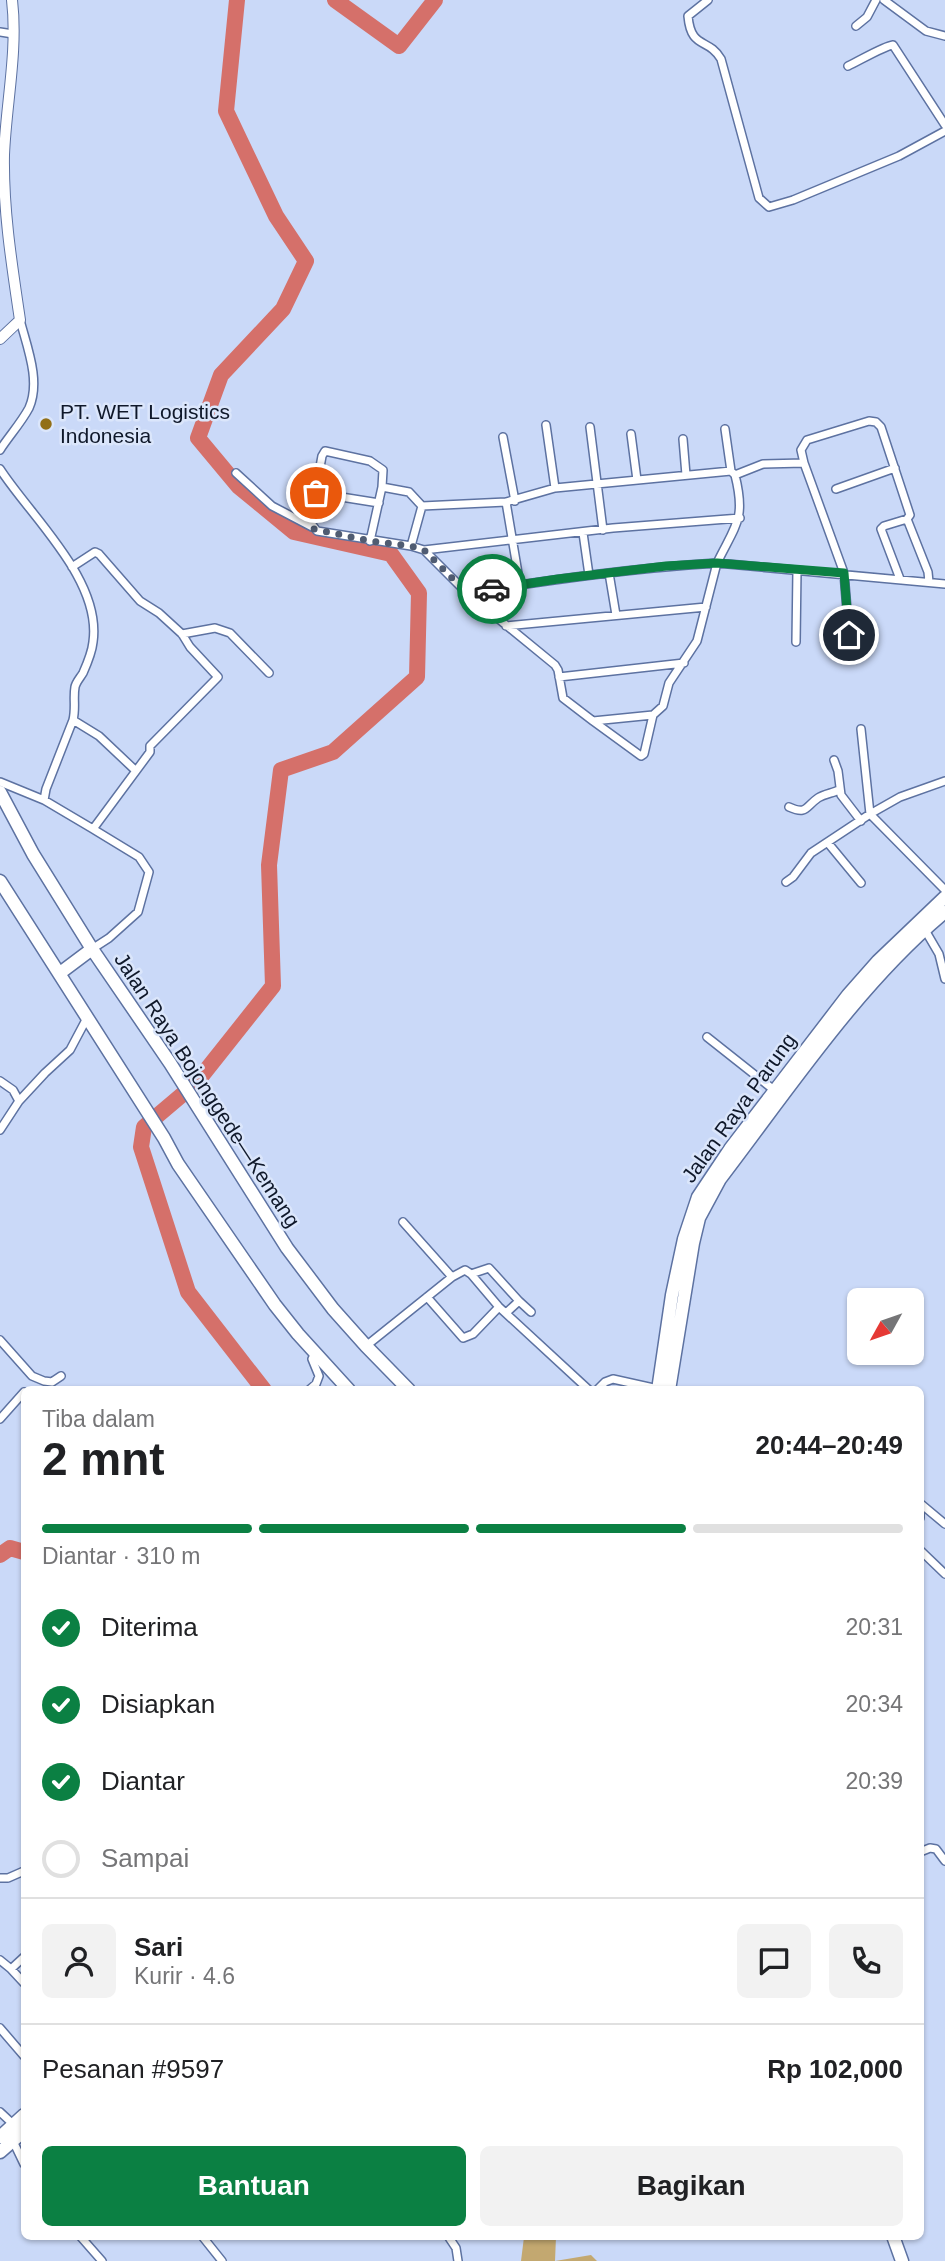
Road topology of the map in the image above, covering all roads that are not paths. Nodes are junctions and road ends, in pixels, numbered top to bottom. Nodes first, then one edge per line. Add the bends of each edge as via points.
1 (12, 0) edge
2 (708, 0) edge
3 (876, 0) edge
4 (884, 0) edge
5 (856, 26) dead end
6 (0, 32) edge
7 (13, 34) junction
8 (945, 36) edge
9 (848, 66) dead end
10 (945, 125) edge
11 (945, 131) edge
12 (4, 236) edge
13 (20, 320) junction
14 (0, 339) edge
15 (546, 425) dead end
16 (590, 427) dead end
17 (725, 429) dead end
18 (631, 434) dead end
19 (503, 437) dead end
20 (683, 439) dead end
21 (0, 450) edge
22 (804, 463) junction
23 (895, 468) junction
24 (0, 469) edge
25 (236, 473) dead end
26 (733, 473) junction
27 (686, 475) junction
28 (637, 480) junction
29 (597, 484) junction
30 (382, 487) junction
31 (555, 488) junction
32 (836, 489) dead end
33 (316, 493) junction
34 (511, 501) junction
35 (379, 503) junction
36 (422, 506) junction
37 (740, 518) junction
38 (907, 519) junction
39 (312, 527) junction
40 (603, 530) junction
41 (583, 533) junction
42 (370, 541) junction
43 (513, 541) junction
44 (411, 546) junction
45 (424, 550) junction
46 (717, 563) junction
47 (72, 566) junction
48 (797, 570) junction
49 (609, 573) junction
50 (844, 573) junction
51 (589, 575) junction
52 (900, 579) junction
53 (929, 582) junction
54 (945, 584) edge
55 (520, 585) junction
56 (467, 593) junction
57 (706, 607) junction
58 (616, 615) junction
59 (506, 626) junction
60 (182, 635) junction
61 (849, 635) dead end
62 (796, 642) dead end
63 (684, 663) junction
64 (269, 673) dead end
65 (559, 677) junction
66 (653, 715) junction
67 (73, 720) junction
68 (593, 721) junction
69 (861, 729) dead end
70 (834, 760) dead end
71 (135, 771) junction
72 (945, 781) edge
73 (0, 782) edge
74 (839, 790) junction
75 (0, 792) edge
76 (44, 800) junction
77 (789, 807) dead end
78 (870, 814) junction
79 (861, 821) junction
80 (93, 829) junction
81 (828, 843) junction
82 (0, 881) edge
83 (786, 881) dead end
84 (861, 883) dead end
85 (945, 890) edge
86 (945, 897) edge
87 (945, 912) edge
88 (925, 930) junction
89 (92, 949) junction
90 (60, 973) junction
91 (944, 978) edge
92 (88, 1017) junction
93 (707, 1037) dead end
94 (0, 1081) edge
95 (774, 1090) junction
96 (19, 1101) junction
97 (0, 1130) edge
98 (403, 1222) dead end
99 (471, 1273) junction
100 (452, 1277) junction
101 (427, 1297) junction
102 (519, 1301) junction
103 (503, 1310) junction
104 (531, 1312) dead end
105 (0, 1340) edge
106 (366, 1346) junction
107 (316, 1353) junction
108 (61, 1376) dead end
109 (37, 1378) junction
110 (30, 1386) edge
111 (314, 1386) edge
112 (345, 1386) edge
113 (405, 1386) edge
114 (585, 1386) edge
115 (603, 1386) edge
116 (644, 1386) edge
117 (658, 1386) edge
118 (670, 1386) edge
119 (21, 1396) edge
120 (0, 1419) edge
121 (924, 1506) edge
122 (945, 1524) edge
123 (924, 1554) edge
124 (945, 1574) edge
125 (924, 1849) edge
126 (945, 1861) edge
127 (21, 1872) edge
128 (0, 1878) edge
129 (0, 1960) edge
130 (21, 1960) edge
131 (11, 1969) junction
132 (21, 1980) edge
133 (0, 2028) edge
134 (21, 2052) edge
135 (0, 2112) edge
136 (19, 2128) edge
137 (0, 2137) edge
138 (13, 2141) junction
139 (0, 2152) edge
140 (21, 2158) edge
141 (84, 2240) edge
142 (205, 2240) edge
143 (451, 2240) edge
144 (894, 2240) edge
145 (102, 2261) edge
146 (222, 2261) edge
147 (458, 2261) edge
148 (902, 2261) edge

1 - 7 street
2 - 11 street via 688,16 690,29 696,41 716,51 721,59 759,198 769,207 899,156
3 - 5 street
4 - 8 street via 926,31
6 - 7 street
7 - 12 street via 4,157
9 - 10 street via 891,44
12 - 13 street
13 - 14 street
13 - 21 street via 34,391 25,415
15 - 31 street
16 - 29 street
17 - 26 street
18 - 28 street
19 - 34 street
20 - 27 street
22 - 23 street via 802,450 807,440 873,421 881,426
22 - 26 street via 763,464
22 - 50 street
23 - 32 street
23 - 38 street via 910,515
24 - 47 street
25 - 39 street via 272,506
26 - 27 street
26 - 37 street
27 - 28 street
28 - 29 street
29 - 31 street
29 - 40 street
30 - 33 street via 384,473 376,464 327,450
30 - 35 street
30 - 36 street via 409,492
31 - 34 street
33 - 35 street
33 - 39 street
34 - 36 street
34 - 43 street
35 - 42 street
36 - 44 street
37 - 40 street
37 - 46 street
38 - 52 street via 881,529
38 - 53 street
39 - 42 street
40 - 41 street
41 - 43 street
41 - 51 street
42 - 44 street
43 - 45 street
43 - 55 street
44 - 45 street
45 - 56 street
46 - 48 street
46 - 49 street
46 - 57 street
47 - 60 street via 97,552 140,601
47 - 67 street via 94,625 93,644 75,687
48 - 50 street
48 - 62 street
49 - 51 street
49 - 58 street
50 - 52 street
50 - 61 street
51 - 55 street
52 - 53 street
53 - 54 street
55 - 56 street
56 - 59 street
57 - 58 street
57 - 63 street via 697,641
58 - 59 street
59 - 65 street via 555,665
60 - 64 street via 215,628 230,633
60 - 71 street via 218,677 149,746 150,752
63 - 65 street
63 - 66 street via 669,683 663,706
65 - 68 street via 564,700
66 - 68 street
66 - 68 street via 641,756
67 - 71 street via 99,736
67 - 76 street
69 - 78 street
70 - 74 street
71 - 80 street
72 - 78 street
73 - 76 street
74 - 77 street via 818,798 807,809
74 - 79 street
75 - 89 main road, Jalan Raya Bojonggede—Kemang
76 - 80 street
78 - 79 street
78 - 85 street
79 - 81 street
80 - 89 street via 139,857 149,872 138,912
81 - 83 street via 811,853
81 - 84 street
82 - 90 main road
86 - 95 main road, Jalan Raya Parung via 878,961
87 - 88 main road, Jalan Raya Parung
88 - 91 street via 939,954
88 - 118 main road, Jalan Raya Parung via 852,1008 707,1200 693,1243
89 - 90 main road
89 - 106 main road, Jalan Raya Bojonggede—Kemang via 287,1248
90 - 92 main road
92 - 96 street via 71,1049
92 - 107 main road via 178,1164 282,1315
93 - 95 street
94 - 96 street
95 - 117 main road, Jalan Raya Parung via 698,1197 672,1296
96 - 97 street
98 - 100 street
99 - 100 street via 465,1270
99 - 102 street via 489,1268
99 - 103 street
100 - 101 street
101 - 103 street via 463,1338
101 - 106 street
102 - 103 street
102 - 104 street
103 - 114 street
105 - 109 street
106 - 113 main road, Jalan Raya Bojonggede—Kemang
107 - 111 street via 312,1359 320,1377
107 - 112 main road
108 - 109 street via 52,1382
109 - 110 street
115 - 116 street via 613,1379
119 - 120 street
121 - 122 street
123 - 124 street
125 - 126 street via 936,1849
127 - 128 street
129 - 131 street
130 - 131 street
131 - 132 street
133 - 134 street
135 - 136 street
136 - 137 main road
136 - 138 main road
138 - 139 main road
138 - 140 street
141 - 145 street
142 - 146 street
143 - 147 street
144 - 148 main road

